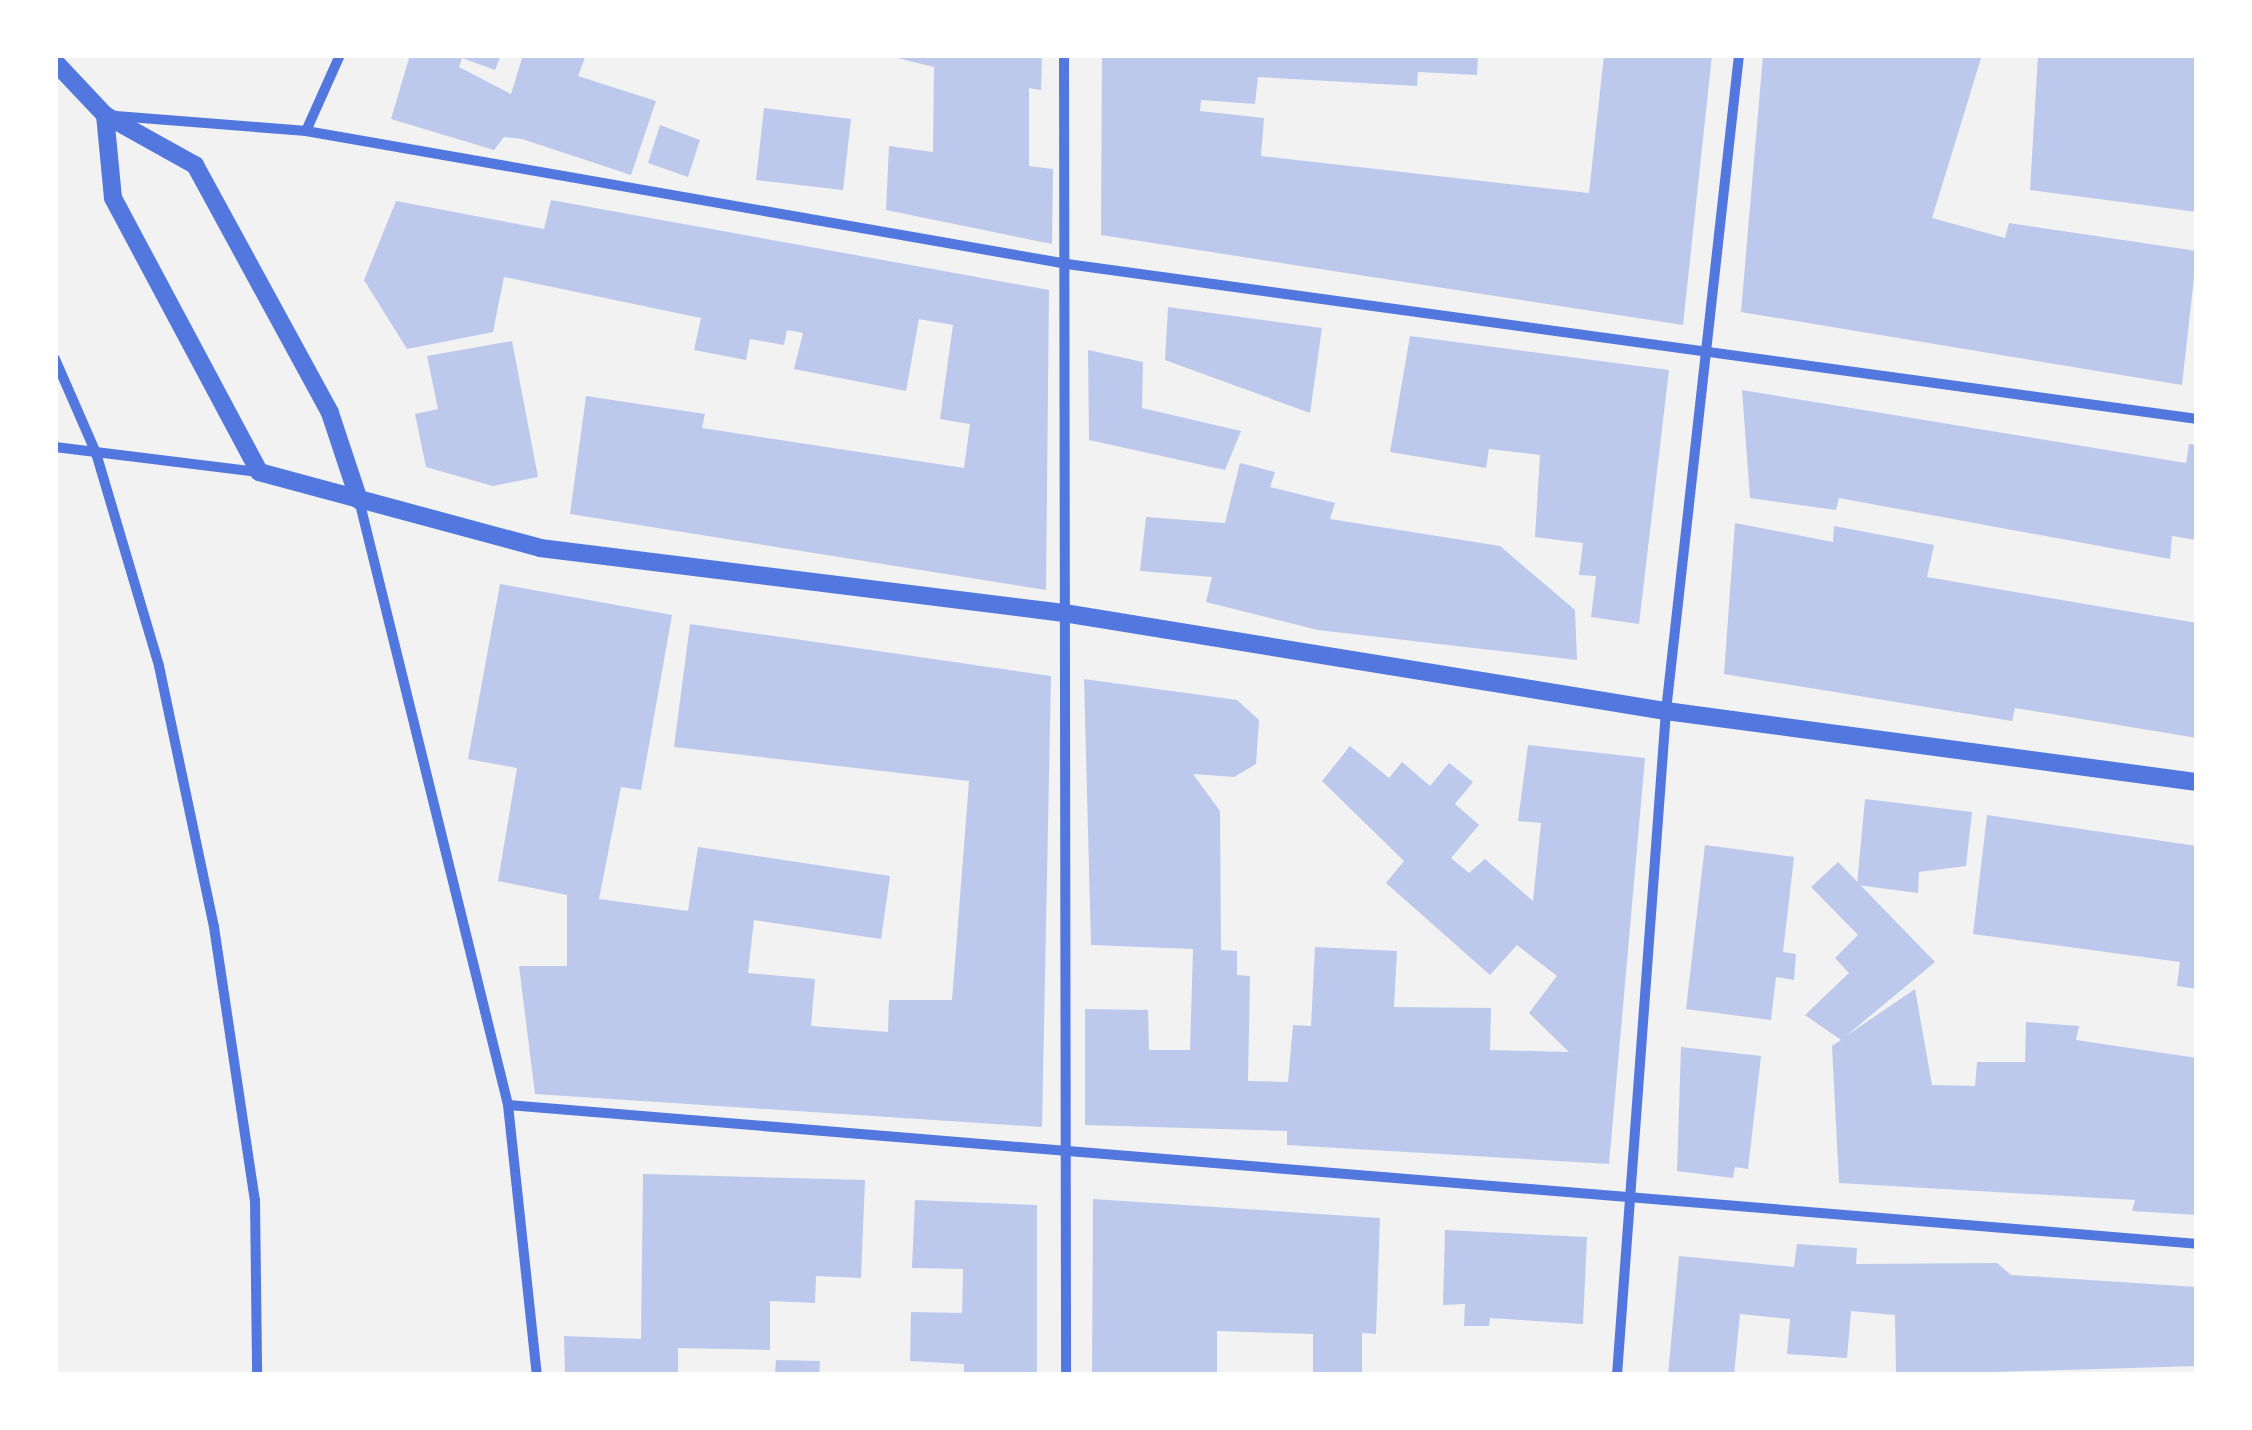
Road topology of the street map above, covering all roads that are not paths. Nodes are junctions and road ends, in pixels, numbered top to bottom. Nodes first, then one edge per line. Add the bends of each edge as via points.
1 (340, 55) edge
2 (1064, 55) edge
3 (1739, 55) edge
4 (56, 63) edge
5 (104, 115) junction
6 (306, 130) junction
7 (1067, 264) junction
8 (1705, 346) junction
9 (55, 360) edge
10 (2197, 419) edge
11 (55, 447) edge
12 (96, 452) junction
13 (259, 472) junction
14 (360, 500) junction
15 (1064, 613) junction
16 (1666, 711) junction
17 (2197, 782) edge
18 (508, 1105) junction
19 (1064, 1157) junction
20 (1626, 1200) junction
21 (2197, 1244) edge
22 (257, 1375) edge
23 (537, 1375) edge
24 (1066, 1375) edge
25 (1617, 1375) edge

1 - 6 street
2 - 7 street
3 - 8 street
4 - 5 street
5 - 6 street
5 - 13 street via 113,198
5 - 14 street via 195,165 330,413
6 - 7 street
7 - 8 street
7 - 15 street
8 - 10 street
8 - 16 street
9 - 12 street
11 - 12 street
12 - 13 street
12 - 22 street via 159,666 214,927 254,1200
13 - 14 street
14 - 15 street via 540,548
14 - 18 street
15 - 16 street
15 - 19 street
16 - 17 street
16 - 20 street
18 - 19 street
18 - 23 street
19 - 20 street
19 - 24 street
20 - 21 street
20 - 25 street

